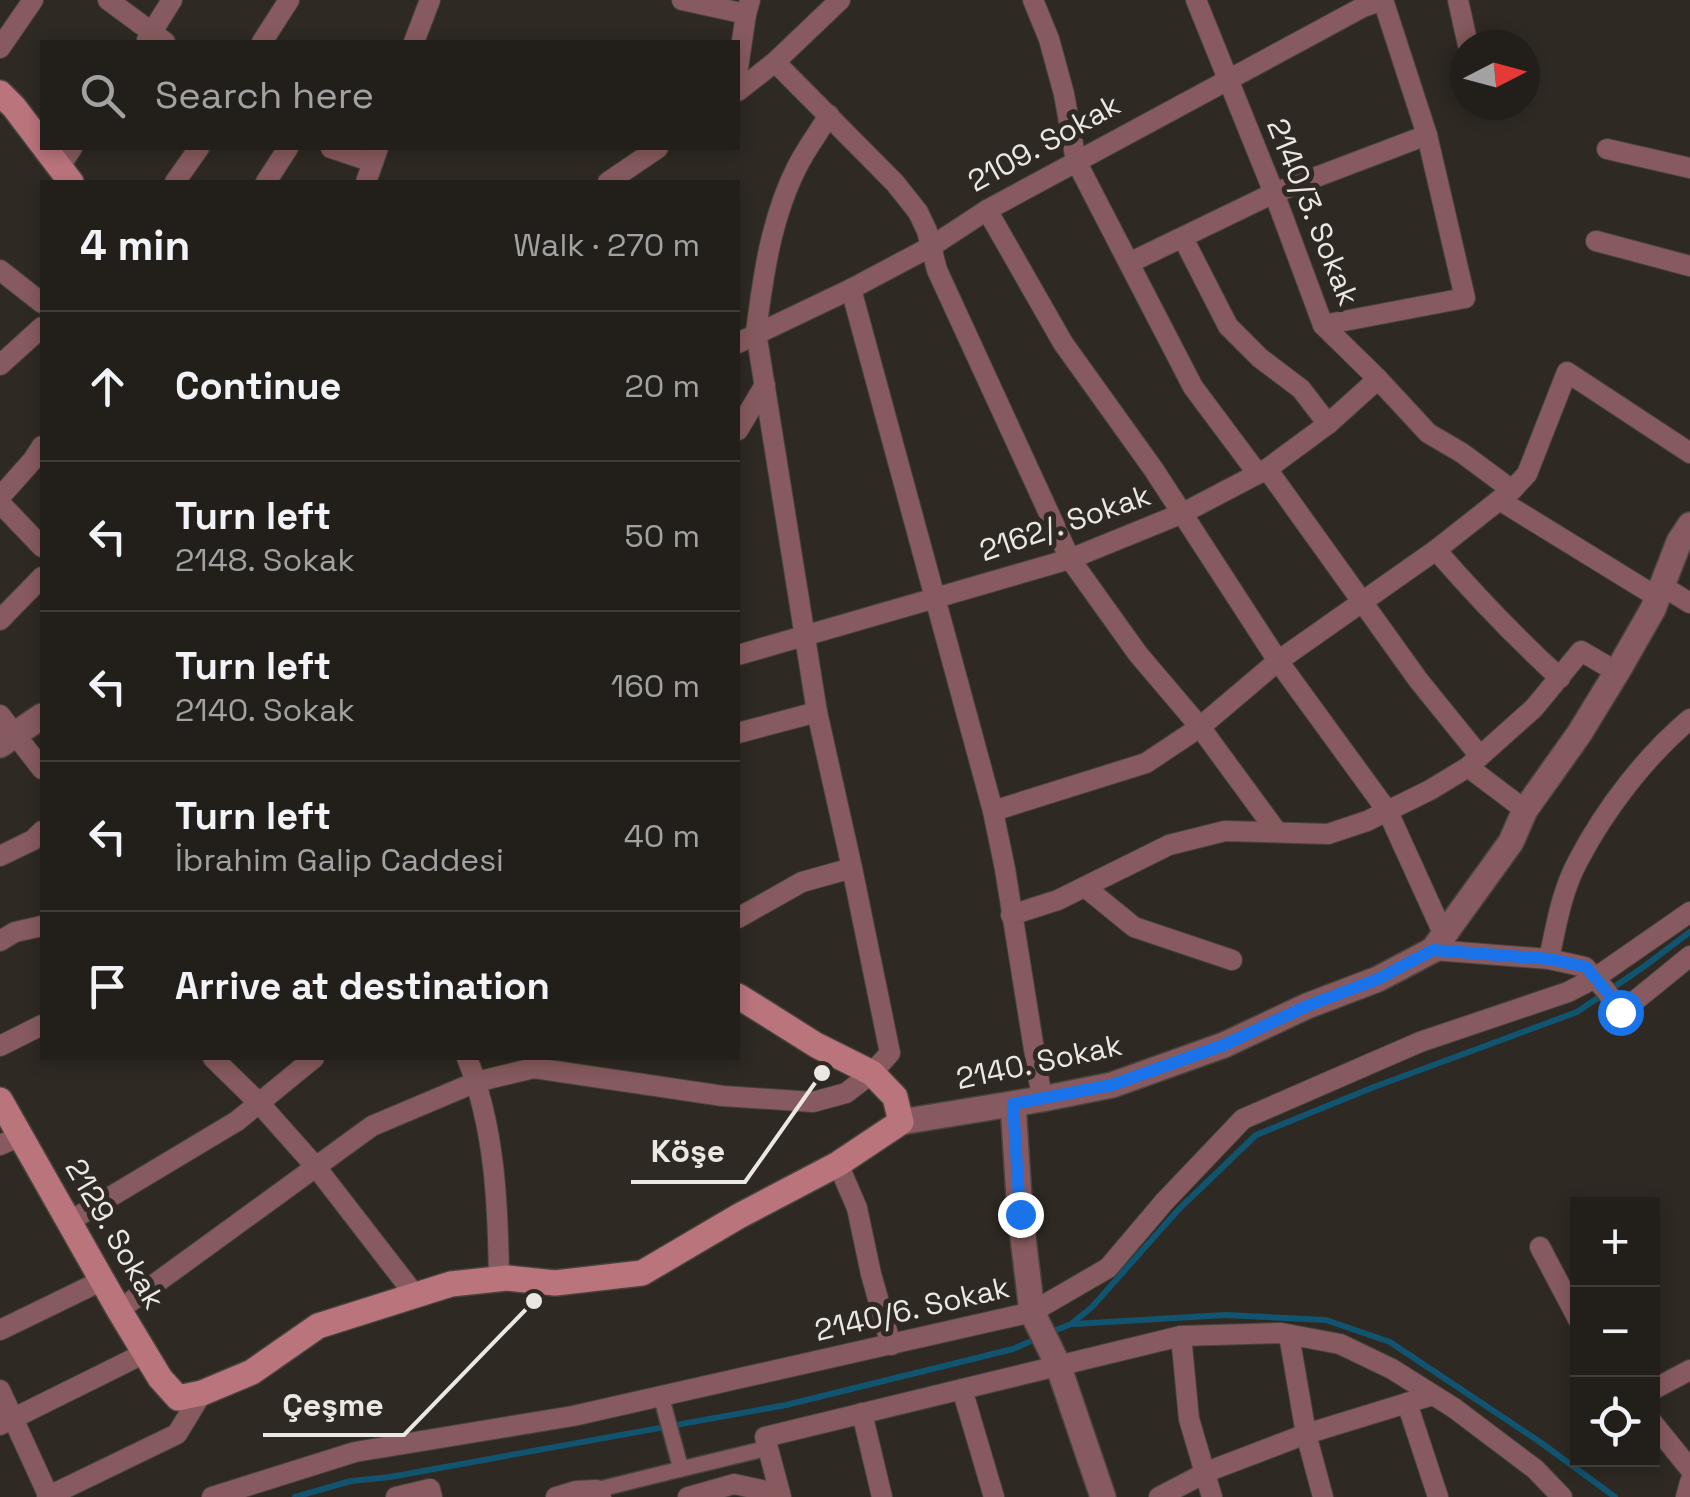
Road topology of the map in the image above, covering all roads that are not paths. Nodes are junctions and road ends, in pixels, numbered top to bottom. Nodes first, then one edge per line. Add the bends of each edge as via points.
1 (34, 0) edge
2 (108, 0) edge
3 (172, 0) edge
4 (288, 0) edge
5 (430, 0) edge
6 (682, 0) edge
7 (840, 0) edge
8 (1033, 0) edge
9 (1196, 0) edge
10 (1383, 0) edge
11 (1458, 0) edge
12 (748, 7) edge
13 (1465, 30) edge
14 (154, 39) edge
15 (263, 40) edge
16 (415, 40) edge
17 (0, 48) edge
18 (740, 56) edge
19 (775, 62) junction
20 (1228, 80) junction
21 (740, 90) edge
22 (0, 93) edge
23 (830, 115) junction
24 (1427, 134) junction
25 (40, 137) edge
26 (198, 150) edge
27 (287, 150) edge
28 (336, 150) edge
29 (655, 150) edge
30 (1608, 150) dead end
31 (1076, 162) junction
32 (372, 164) edge
33 (1690, 168) edge
34 (176, 180) edge
35 (267, 180) edge
36 (611, 180) edge
37 (1274, 193) junction
38 (986, 210) junction
39 (1183, 238) junction
40 (1596, 241) dead end
41 (932, 246) junction
42 (1128, 264) junction
43 (1690, 266) edge
44 (0, 270) edge
45 (851, 290) junction
46 (40, 301) edge
47 (1323, 325) junction
48 (40, 329) edge
49 (747, 338) edge
50 (0, 364) edge
51 (1378, 379) junction
52 (766, 385) junction
53 (1328, 424) junction
54 (740, 427) edge
55 (40, 449) edge
56 (1690, 452) edge
57 (1262, 472) junction
58 (1507, 496) junction
59 (0, 500) edge
60 (1183, 514) junction
61 (1690, 525) edge
62 (40, 545) edge
63 (1436, 550) junction
64 (1070, 560) junction
65 (40, 579) edge
66 (1659, 591) junction
67 (935, 598) junction
68 (1690, 603) edge
69 (1362, 604) junction
70 (0, 620) edge
71 (804, 634) junction
72 (740, 654) edge
73 (1278, 662) junction
74 (1617, 672) junction
75 (1560, 678) junction
76 (816, 712) junction
77 (40, 717) edge
78 (1690, 719) edge
79 (1200, 727) junction
80 (5, 731) edge
81 (740, 732) edge
82 (1474, 761) junction
83 (40, 767) edge
84 (1525, 810) junction
85 (993, 811) junction
86 (1388, 812) junction
87 (1277, 832) junction
88 (40, 833) edge
89 (0, 856) edge
90 (852, 868) junction
91 (1085, 887) junction
92 (1690, 912) edge
93 (1011, 915) junction
94 (740, 917) edge
95 (40, 926) edge
96 (0, 941) edge
97 (1438, 942) junction
98 (1690, 956) edge
99 (1550, 959) junction
100 (1232, 960) dead end
101 (1595, 978) junction
102 (740, 997) edge
103 (40, 1025) edge
104 (0, 1046) edge
105 (215, 1060) edge
106 (312, 1060) edge
107 (468, 1060) edge
108 (872, 1073) junction
109 (476, 1082) junction
110 (1042, 1099) junction
111 (0, 1100) edge
112 (259, 1103) junction
113 (1013, 1104) junction
114 (901, 1122) junction
115 (10, 1141) edge
116 (838, 1164) junction
117 (316, 1168) junction
118 (70, 1222) junction
119 (1540, 1247) dead end
120 (499, 1278) junction
121 (103, 1280) junction
122 (415, 1295) junction
123 (1570, 1304) edge
124 (119, 1310) junction
125 (1032, 1312) junction
126 (0, 1330) edge
127 (1289, 1335) junction
128 (1180, 1336) junction
129 (891, 1344) junction
130 (146, 1353) junction
131 (1058, 1365) junction
132 (1690, 1370) edge
133 (1660, 1386) edge
134 (962, 1389) junction
135 (0, 1390) edge
136 (1433, 1394) junction
137 (190, 1396) junction
138 (661, 1396) junction
139 (1407, 1403) junction
140 (862, 1413) junction
141 (6, 1422) edge
142 (1660, 1432) edge
143 (1306, 1434) junction
144 (768, 1448) junction
145 (1690, 1469) edge
146 (681, 1470) junction
147 (1204, 1473) junction
148 (599, 1494) edge
149 (780, 1495) edge
150 (48, 1497) edge
151 (212, 1497) edge
152 (396, 1497) edge
153 (432, 1497) edge
154 (556, 1497) edge
155 (688, 1497) edge
156 (882, 1497) edge
157 (994, 1497) edge
158 (1103, 1497) edge
159 (1159, 1497) edge
160 (1212, 1497) edge
161 (1323, 1497) edge
162 (1438, 1497) edge
163 (1562, 1497) edge

1 - 17 street
2 - 14 street
3 - 14 street
4 - 15 street
5 - 16 street
6 - 12 street
7 - 19 street
8 - 31 street via 1064,94
9 - 20 street, 2140/3. Sokak
10 - 20 street, 2109. Sokak
10 - 24 street
11 - 13 street
12 - 18 street
19 - 21 street
19 - 23 street
20 - 31 street, 2109. Sokak
20 - 37 street, 2140/3. Sokak
22 - 25 main road
23 - 41 street via 918,212
23 - 49 street via 783,200
24 - 37 street
24 - 47 street via 1465,298
26 - 34 street
27 - 35 street
28 - 32 street
29 - 36 street
30 - 33 street
31 - 38 street, 2109. Sokak
31 - 42 street
37 - 39 street
37 - 47 street, 2140/3. Sokak
38 - 41 street, 2109. Sokak
38 - 60 street via 1063,344
39 - 42 street
39 - 53 street via 1228,326 1301,389
40 - 43 street
41 - 45 street, 2109. Sokak
41 - 64 street via 937,270
42 - 57 street via 1192,387
44 - 46 street
45 - 49 street, 2109. Sokak
45 - 67 street
47 - 51 street, 2140/3. Sokak
48 - 50 street
49 - 52 street
51 - 53 street, 2162/. Sokak
51 - 58 street, 2140/3. Sokak via 1428,433 1462,453
52 - 54 street
52 - 71 street
53 - 57 street, 2162/. Sokak
55 - 59 street
56 - 58 street via 1567,372 1527,474
57 - 60 street, 2162/. Sokak
57 - 69 street
58 - 63 street
58 - 66 street, 2140/3. Sokak
59 - 62 street
60 - 64 street, 2162/. Sokak
60 - 73 street
61 - 66 street, 2140. Sokak
63 - 69 street
63 - 75 street
64 - 67 street, 2162/. Sokak
64 - 79 street
65 - 70 street
66 - 68 street, 2140/3. Sokak
66 - 74 street, 2140. Sokak
67 - 71 street, 2162/. Sokak
67 - 85 street
69 - 73 street
69 - 82 street
71 - 72 street, 2162/. Sokak
71 - 76 street
73 - 79 street
73 - 86 street
74 - 75 street via 1582,652
74 - 84 street, 2140. Sokak
75 - 82 street
76 - 81 street
76 - 90 street
77 - 80 street
78 - 99 street via 1638,771 1577,862
79 - 85 street via 1146,762
79 - 87 street
80 - 83 street
82 - 84 street
82 - 86 street
84 - 97 street, 2140. Sokak via 1511,842
85 - 93 street
86 - 87 street via 1328,834
86 - 97 street
87 - 91 street via 1225,831 1168,845
88 - 89 street
90 - 94 street via 802,882
90 - 108 street via 890,1053
91 - 93 street
91 - 100 street via 1134,926
92 - 101 street, 2140/6. Sokak
93 - 110 street
95 - 96 street
97 - 99 street
97 - 110 street, 2140. Sokak via 1378,979 1224,1045 1112,1085
98 - 101 street via 1620,1012
99 - 101 street via 1586,967
101 - 125 street, 2140/6. Sokak via 1420,1042 1242,1119 1108,1268
102 - 108 main road
103 - 104 street
105 - 112 street
106 - 112 street
107 - 109 street
108 - 109 street via 846,1093 813,1102 534,1068
108 - 114 main road via 895,1097
109 - 117 street via 372,1126
109 - 120 street via 498,1206
110 - 113 street, 2140. Sokak
111 - 115 main road, 2129. Sokak
112 - 117 street
112 - 118 street
113 - 114 street, 2140. Sokak
113 - 125 street
114 - 116 main road, 2140. Sokak
115 - 118 main road, 2129. Sokak
116 - 120 main road, 2140. Sokak via 642,1273 556,1283
116 - 129 street via 857,1208
117 - 122 street
117 - 124 street
118 - 121 main road, 2129. Sokak
119 - 123 street
120 - 122 main road, 2140. Sokak
121 - 124 main road, 2129. Sokak
121 - 126 street
122 - 137 main road, 2140. Sokak via 318,1326 252,1372
124 - 130 main road, 2129. Sokak
125 - 129 street, 2140/6. Sokak
125 - 131 street
127 - 128 street
127 - 136 street via 1340,1344
127 - 143 street
128 - 131 street
128 - 147 street via 1189,1418
129 - 138 street, 2140/6. Sokak
130 - 137 main road, 2129. Sokak via 160,1378
130 - 141 street
131 - 134 street
131 - 158 street
132 - 133 street
134 - 140 street
134 - 157 street
135 - 141 street
136 - 139 street
136 - 163 street via 1536,1469
137 - 150 street via 177,1434
138 - 146 street
138 - 151 street, 2140/6. Sokak via 355,1452
139 - 143 street
139 - 162 street
140 - 144 street via 765,1437
140 - 156 street
141 - 150 street
142 - 145 street
143 - 147 street
143 - 161 street
144 - 146 street
144 - 149 street
146 - 148 street
147 - 159 street
147 - 160 street
148 - 154 street
149 - 155 street via 734,1484
152 - 153 street via 430,1489

